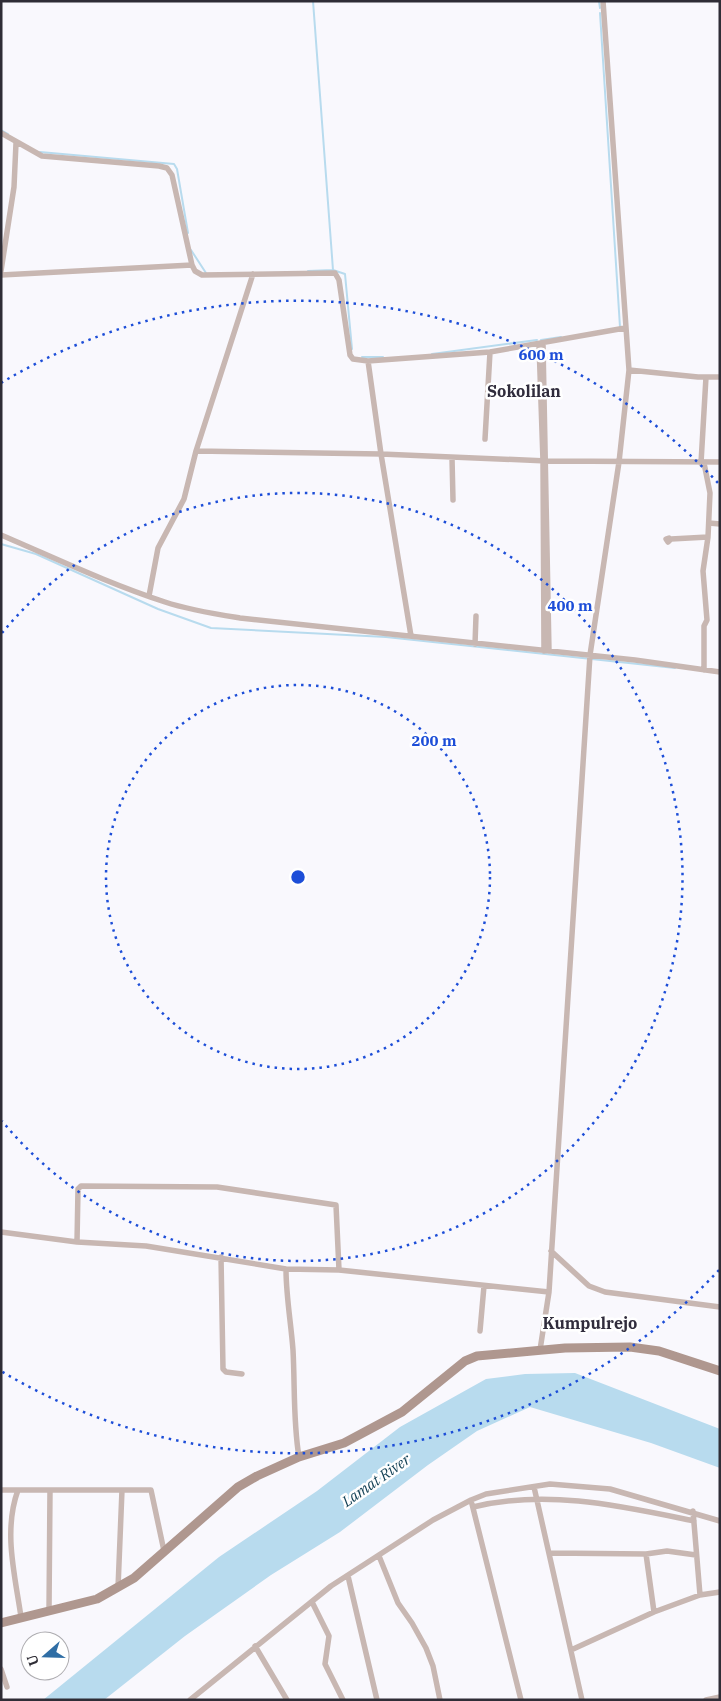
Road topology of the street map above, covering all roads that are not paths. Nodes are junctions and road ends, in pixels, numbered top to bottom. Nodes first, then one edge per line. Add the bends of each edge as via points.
1 (603, 1) edge
2 (1, 133) edge
3 (16, 143) junction
4 (192, 264) junction
5 (1, 271) edge
6 (253, 274) junction
7 (1, 275) edge
8 (626, 328) junction
9 (541, 344) junction
10 (490, 352) junction
11 (368, 361) junction
12 (629, 370) junction
13 (706, 377) junction
14 (720, 377) edge
15 (484, 439) dead end
16 (196, 451) junction
17 (381, 454) junction
18 (452, 458) junction
19 (545, 461) junction
20 (619, 462) junction
21 (720, 462) edge
22 (703, 463) junction
23 (453, 500) dead end
24 (708, 524) junction
25 (720, 524) edge
26 (1, 536) edge
27 (708, 537) junction
28 (669, 538) dead end
29 (149, 596) junction
30 (476, 616) dead end
31 (411, 636) junction
32 (475, 644) junction
33 (547, 651) junction
34 (590, 663) junction
35 (704, 670) junction
36 (720, 672) edge
37 (1, 1232) edge
38 (77, 1242) junction
39 (551, 1251) junction
40 (222, 1257) junction
41 (286, 1269) junction
42 (339, 1270) junction
43 (484, 1286) junction
44 (549, 1292) junction
45 (720, 1307) edge
46 (480, 1331) dead end
47 (540, 1350) junction
48 (720, 1371) edge
49 (242, 1374) dead end
50 (299, 1457) junction
51 (534, 1487) junction
52 (1, 1490) edge
53 (18, 1490) junction
54 (50, 1490) junction
55 (122, 1490) junction
56 (538, 1499) junction
57 (471, 1500) junction
58 (473, 1507) junction
59 (693, 1511) junction
60 (694, 1520) junction
61 (720, 1521) edge
62 (164, 1551) junction
63 (550, 1553) junction
64 (646, 1554) junction
65 (696, 1555) junction
66 (379, 1556) junction
67 (348, 1576) junction
68 (118, 1588) junction
69 (720, 1592) edge
70 (700, 1595) junction
71 (312, 1602) junction
72 (49, 1611) junction
73 (654, 1612) junction
74 (21, 1617) junction
75 (1, 1623) edge
76 (255, 1646) junction
77 (571, 1650) junction
78 (1, 1670) edge
79 (7, 1687) dead end
80 (720, 1697) edge
81 (190, 1700) edge
82 (287, 1700) edge
83 (343, 1700) edge
84 (377, 1700) edge
85 (440, 1700) edge
86 (521, 1700) edge
87 (582, 1700) edge
88 (706, 1700) edge

1 - 8 street
2 - 3 street
3 - 4 street via 42,156 167,168 172,175
3 - 5 street via 14,187
4 - 6 street via 202,275
4 - 7 street
6 - 11 street via 335,273 339,280 350,355 353,359
6 - 16 street
8 - 9 street
8 - 12 street
9 - 10 street
9 - 19 street
10 - 11 street
10 - 15 street
11 - 17 street
12 - 13 street
12 - 20 street
13 - 14 street
13 - 22 street
16 - 17 street
16 - 29 street via 184,499 158,548
17 - 18 street
17 - 31 street
18 - 19 street
18 - 23 street
19 - 20 street
19 - 33 street
20 - 22 street
20 - 34 street
21 - 22 street
22 - 24 street via 710,493
24 - 25 street
24 - 27 street
26 - 29 street
27 - 28 street via 668,542 666,539
27 - 35 street via 703,571 707,620 704,626
29 - 31 street via 240,618
30 - 32 street
31 - 32 street
32 - 33 street
33 - 34 street
34 - 35 street
34 - 39 street
35 - 36 street
37 - 38 street
38 - 40 street via 146,1246
38 - 42 street via 78,1189 81,1186 217,1187 332,1203 338,1210
39 - 44 street
39 - 45 street via 589,1286 605,1292
40 - 41 street
40 - 49 street via 223,1370
41 - 42 street
41 - 50 street via 293,1351 295,1437
42 - 43 street
43 - 44 street
43 - 46 street
44 - 47 street
47 - 48 street via 615,1346 645,1348
47 - 50 street via 471,1358 402,1412 344,1443
50 - 62 street via 238,1487
51 - 56 street
51 - 57 street via 486,1494
51 - 59 street via 550,1484 610,1489
52 - 53 street
53 - 54 street
53 - 74 street via 11,1510 9,1532
54 - 55 street
54 - 72 street
55 - 62 street via 153,1492
55 - 68 street
56 - 58 street
56 - 60 street via 606,1503
56 - 63 street
57 - 58 street
57 - 66 street via 433,1520
58 - 86 street
59 - 60 street
59 - 61 street
60 - 65 street
62 - 68 street
63 - 64 street
63 - 77 street
64 - 65 street via 667,1551
64 - 73 street
65 - 70 street
66 - 67 street
66 - 85 street via 398,1603 426,1648
67 - 71 street
67 - 84 street
68 - 72 street via 97,1599
69 - 70 street
70 - 73 street
71 - 76 street
71 - 83 street via 329,1636 325,1664
72 - 74 street
73 - 77 street
74 - 75 street
76 - 81 street
76 - 82 street
77 - 87 street
78 - 79 street
80 - 88 street

